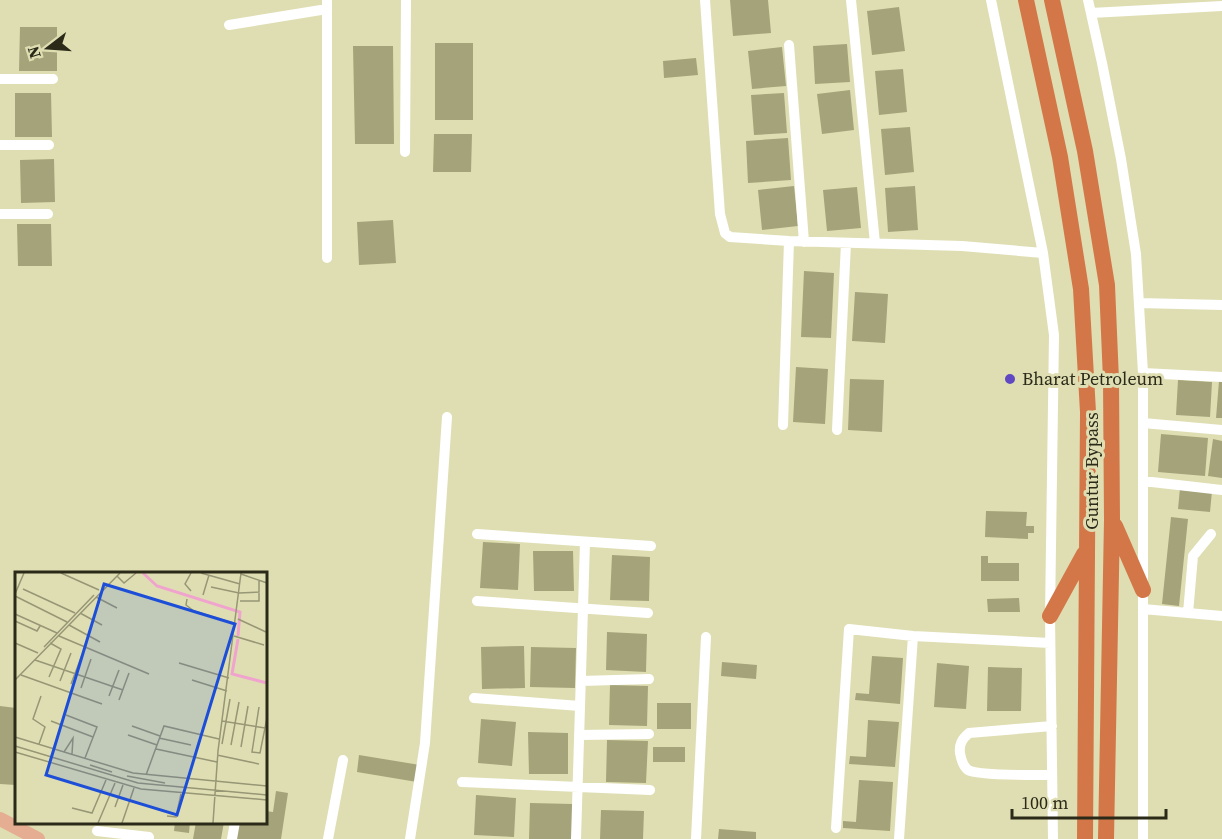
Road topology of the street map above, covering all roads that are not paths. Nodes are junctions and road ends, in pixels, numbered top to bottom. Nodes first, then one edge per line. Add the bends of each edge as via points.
1 (406, 0) edge
2 (705, 0) edge
3 (851, 0) edge
4 (991, 0) edge
5 (1026, 0) edge
6 (1052, 0) edge
7 (1088, 0) edge
8 (327, 5) edge
9 (1222, 6) edge
10 (1091, 14) junction
11 (230, 25) dead end
12 (789, 45) dead end
13 (0, 79) edge
14 (53, 79) dead end
15 (0, 145) edge
16 (49, 145) dead end
17 (405, 152) dead end
18 (0, 214) edge
19 (48, 214) dead end
20 (789, 241) junction
21 (804, 242) junction
22 (846, 243) junction
23 (876, 243) junction
24 (1043, 253) junction
25 (327, 258) dead end
26 (1139, 303) junction
27 (1222, 305) edge
28 (1143, 373) junction
29 (1222, 377) edge
30 (447, 417) dead end
31 (1143, 423) junction
32 (783, 425) dead end
33 (837, 430) dead end
34 (1222, 430) edge
35 (1143, 481) junction
36 (1222, 490) edge
37 (1112, 520) junction
38 (477, 534) dead end
39 (1211, 534) dead end
40 (585, 542) junction
41 (651, 546) dead end
42 (1086, 551) junction
43 (1143, 590) junction
44 (477, 601) dead end
45 (583, 609) junction
46 (1143, 609) junction
47 (648, 613) dead end
48 (1188, 613) junction
49 (1050, 616) junction
50 (1222, 616) edge
51 (913, 636) junction
52 (706, 637) dead end
53 (1050, 643) junction
54 (649, 679) dead end
55 (581, 681) junction
56 (474, 698) dead end
57 (580, 706) junction
58 (1052, 726) junction
59 (649, 734) dead end
60 (579, 735) junction
61 (343, 760) dead end
62 (1052, 776) junction
63 (462, 782) dead end
64 (578, 787) junction
65 (650, 790) dead end
66 (0, 819) edge
67 (235, 824) edge
68 (836, 828) dead end
69 (97, 831) edge
70 (149, 837) dead end
71 (38, 839) edge
72 (232, 839) edge
73 (328, 839) edge
74 (410, 839) edge
75 (576, 839) edge
76 (696, 839) edge
77 (899, 839) edge
78 (1053, 839) edge
79 (1085, 839) edge
80 (1106, 839) edge
81 (1143, 839) edge

1 - 17 street
2 - 20 street via 722,225 730,237
3 - 23 street
4 - 24 street
5 - 42 highway, Guntur Bypass via 1060,157 1081,289 1088,412
6 - 37 highway, Guntur Bypass via 1085,151 1107,285
7 - 10 street
8 - 11 street
8 - 25 street
9 - 10 street
10 - 26 street via 1121,159 1136,254
12 - 21 street
13 - 14 street
15 - 16 street
18 - 19 street
20 - 21 street
20 - 32 street
21 - 22 street
22 - 23 street
22 - 33 street
23 - 24 street
24 - 49 street via 1053,336
26 - 27 street
26 - 28 street
28 - 29 street
28 - 31 street
30 - 74 street via 424,743
31 - 34 street
31 - 35 street
35 - 36 street
35 - 43 street
37 - 43 highway
37 - 80 highway, Guntur Bypass
38 - 40 street
39 - 48 street via 1194,556
40 - 41 street
40 - 45 street
42 - 49 highway
42 - 79 highway, Guntur Bypass
43 - 46 street
44 - 45 street
45 - 47 street
45 - 55 street
46 - 48 street
46 - 81 street
48 - 50 street
49 - 53 street
51 - 53 street
51 - 68 street via 849,629
51 - 77 street
52 - 76 street
53 - 58 street
54 - 55 street
55 - 57 street
56 - 57 street
57 - 60 street
58 - 62 street
58 - 62 street via 969,733 959,750 961,762 980,773
59 - 60 street
60 - 64 street
61 - 73 street
62 - 78 street
63 - 64 street
64 - 65 street
64 - 75 street
66 - 71 main road
67 - 72 street
69 - 70 street

